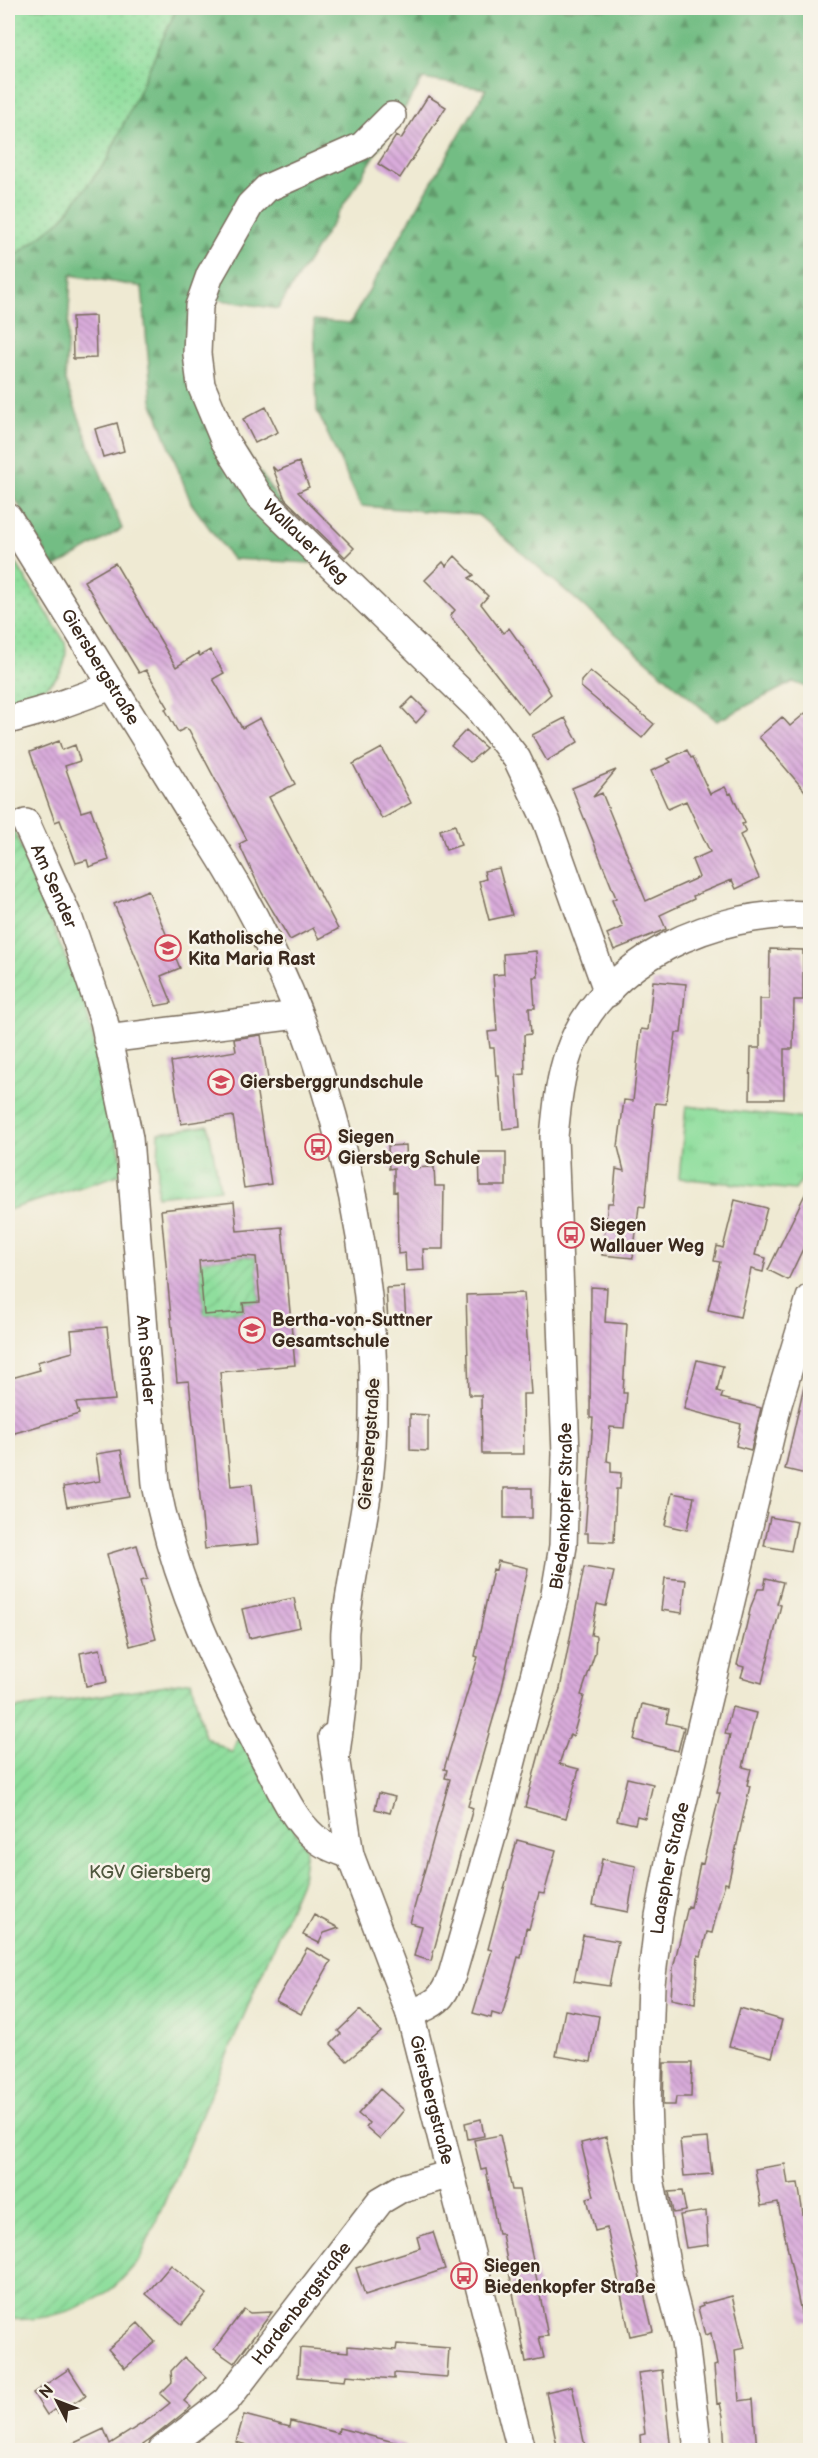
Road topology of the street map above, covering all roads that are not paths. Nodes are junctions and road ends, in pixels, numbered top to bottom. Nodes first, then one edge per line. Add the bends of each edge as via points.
1 (392, 116) dead end
2 (8, 517) edge
3 (106, 676) junction
4 (8, 715) edge
5 (8, 720) edge
6 (26, 823) dead end
7 (810, 915) edge
8 (613, 987) junction
9 (297, 1016) junction
10 (107, 1039) junction
11 (810, 1298) edge
12 (350, 1855) junction
13 (410, 2014) junction
14 (451, 2174) junction
15 (162, 2451) edge
16 (520, 2451) edge
17 (698, 2451) edge

1 - 8 street, Wallauer Weg via 362,146 267,188 250,205 210,275 199,306 196,354 201,385 224,440 259,496 477,707 517,759 547,822
2 - 3 street, Giersbergstraße
3 - 4 street via 61,690
3 - 5 street via 51,708
3 - 9 street, Giersbergstraße via 193,816 210,873 267,947
6 - 10 street, Am Sender via 69,919
7 - 8 street, Biedenkopfer Straße via 768,916 715,926 660,949
8 - 13 street, Biedenkopfer Straße via 593,1007 570,1050 559,1087 556,1117 566,1454 563,1545 554,1599 452,1975 444,1996
9 - 10 street
9 - 12 street, Giersbergstraße via 342,1148 360,1229 371,1317 374,1385 368,1492 345,1633 330,1664 325,1712 336,1753
10 - 12 street, Am Sender via 129,1138 149,1417 165,1533 190,1608 289,1805 314,1836 330,1848
11 - 17 street, Laaspher Straße via 778,1404 670,1857 651,1983 647,2103 650,2178 685,2342
12 - 13 street, Giersbergstraße
13 - 14 street, Giersbergstraße
14 - 15 street, Hardenbergstraße via 402,2188 380,2201 226,2401
14 - 16 street, Giersbergstraße

